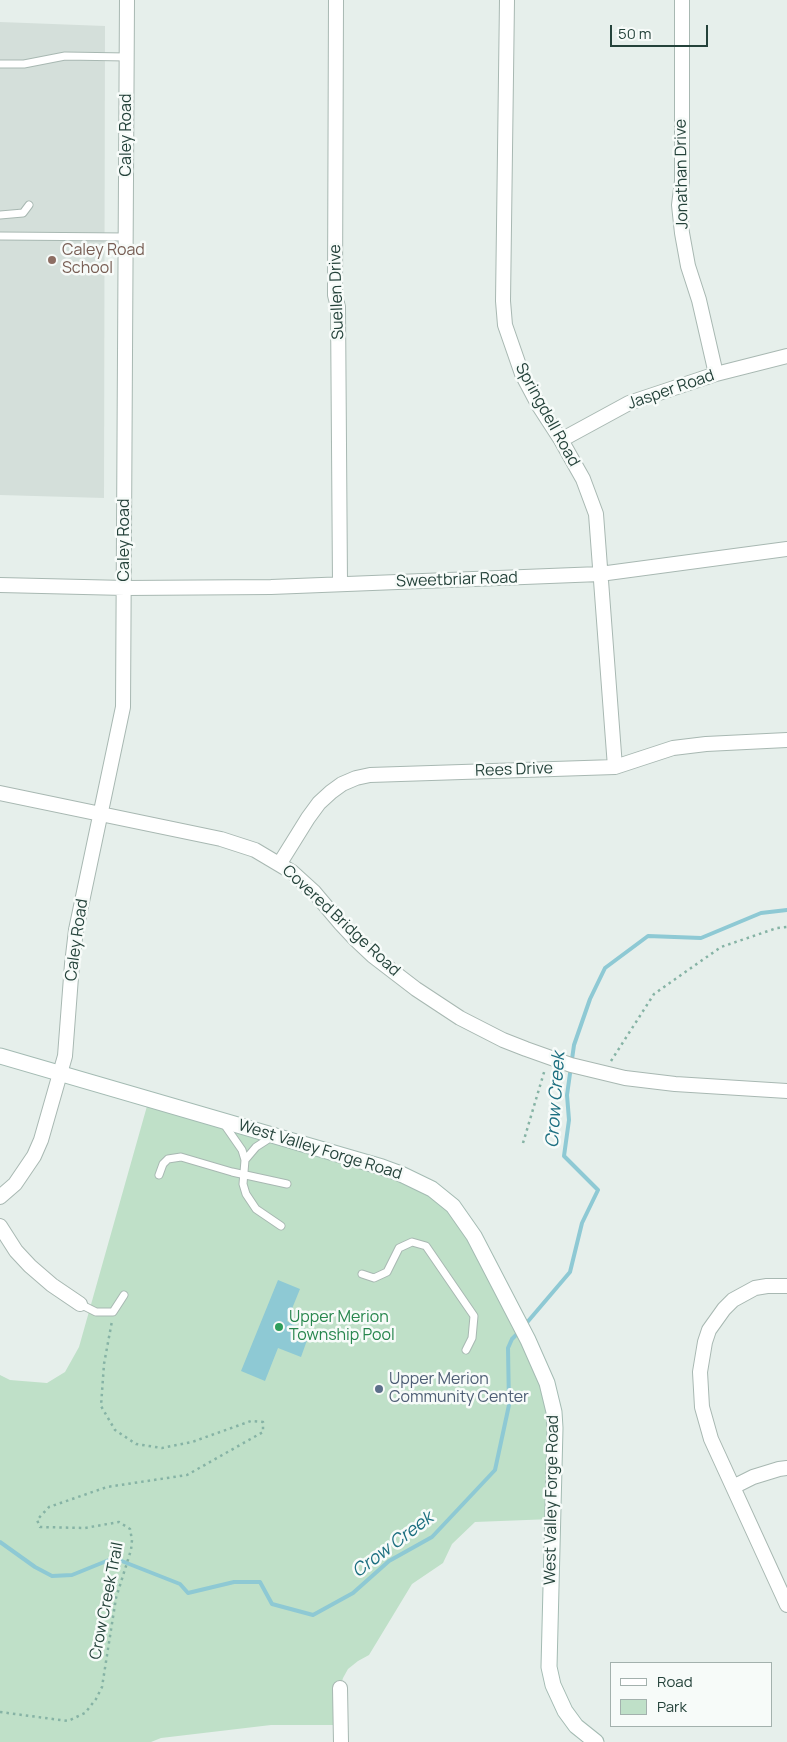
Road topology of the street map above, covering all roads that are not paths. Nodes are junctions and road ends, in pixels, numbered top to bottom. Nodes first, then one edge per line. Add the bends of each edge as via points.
1 (127, 0) edge
2 (336, 0) edge
3 (507, 0) edge
4 (682, 0) edge
5 (127, 56) junction
6 (0, 64) edge
7 (29, 205) dead end
8 (0, 215) edge
9 (0, 236) edge
10 (126, 237) junction
11 (787, 356) edge
12 (716, 374) junction
13 (561, 440) junction
14 (787, 549) edge
15 (600, 574) junction
16 (340, 584) junction
17 (0, 585) edge
18 (125, 588) junction
19 (787, 740) edge
20 (615, 767) junction
21 (0, 793) edge
22 (101, 815) junction
23 (280, 863) junction
24 (0, 1056) edge
25 (60, 1074) junction
26 (787, 1091) edge
27 (220, 1120) junction
28 (274, 1136) junction
29 (245, 1160) junction
30 (159, 1175) dead end
31 (244, 1175) junction
32 (288, 1184) dead end
33 (0, 1197) edge
34 (0, 1226) edge
35 (281, 1226) dead end
36 (362, 1274) dead end
37 (787, 1286) edge
38 (124, 1295) dead end
39 (80, 1304) joint
40 (466, 1350) dead end
41 (787, 1468) edge
42 (733, 1488) junction
43 (787, 1605) edge
44 (340, 1688) dead end
45 (341, 1742) edge
46 (596, 1742) edge

1 - 5 street, Caley Road
2 - 16 street, Suellen Drive via 335,295 338,314
3 - 13 street, Springdell Road via 505,325 522,374
4 - 12 street, Jonathan Drive via 682,181 679,205 688,266
5 - 6 lane via 66,56 24,64
5 - 10 street, Caley Road
7 - 8 lane via 23,214
9 - 10 lane
10 - 18 street, Caley Road
11 - 12 street, Jasper Road
12 - 13 street, Jasper Road via 629,404
13 - 15 street, Springdell Road via 583,479 596,514
14 - 15 street, Sweetbriar Road
15 - 16 street, Sweetbriar Road
15 - 20 street, Springdell Road
16 - 18 street, Sweetbriar Road
17 - 18 street, Sweetbriar Road
18 - 22 street, Caley Road via 123,707
19 - 20 street, Rees Drive via 673,748
20 - 23 street, Rees Drive via 378,774 356,778 337,787 319,803
21 - 22 street, Covered Bridge Road
22 - 23 street, Covered Bridge Road via 241,844
22 - 25 street, Caley Road via 73,948 67,1046
23 - 26 street, Covered Bridge Road via 303,881 373,956 416,989 482,1030 548,1058 603,1074 675,1084
24 - 25 main road, West Valley Forge Road
25 - 27 main road, West Valley Forge Road
25 - 33 street, Caley Road via 34,1156 15,1184
27 - 28 main road, West Valley Forge Road
27 - 29 lane via 240,1145
28 - 29 lane via 256,1146
28 - 46 main road, West Valley Forge Road via 401,1174 443,1197 467,1224 516,1316 548,1383 554,1412 550,1676 556,1695 570,1719
29 - 31 lane
30 - 31 lane via 168,1159 181,1157
31 - 32 lane
31 - 35 lane via 246,1194 256,1209
34 - 39 street via 30,1266
36 - 40 lane via 374,1278 387,1272 398,1248 412,1242 426,1246 474,1316 472,1338
37 - 42 street via 755,1288 733,1300 716,1319 705,1342 700,1372 702,1407 711,1440
38 - 39 lane via 113,1312 96,1312
41 - 42 street via 753,1477
42 - 43 street
44 - 45 street

